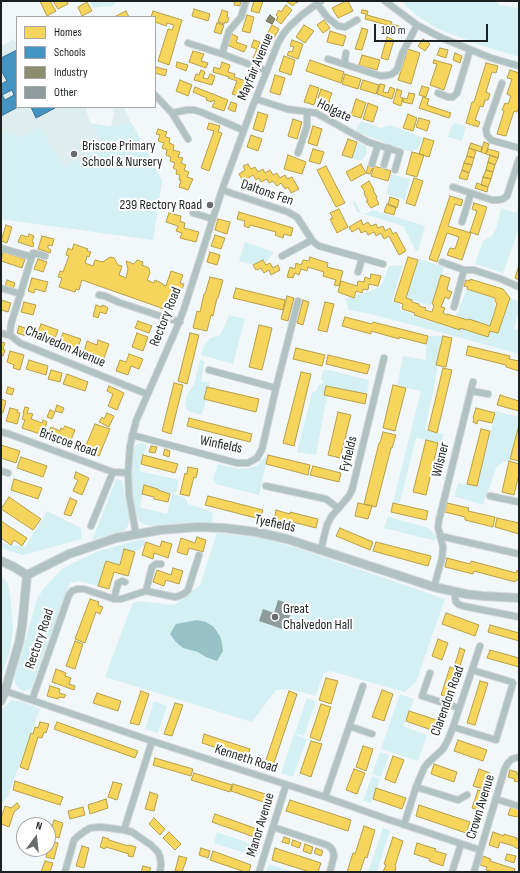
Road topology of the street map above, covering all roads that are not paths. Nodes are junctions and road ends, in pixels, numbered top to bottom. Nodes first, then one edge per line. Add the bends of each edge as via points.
1 (246, 1) edge
2 (387, 2) edge
3 (319, 3) edge
4 (357, 20) dead end
5 (417, 25) junction
6 (188, 43) dead end
7 (470, 50) junction
8 (222, 54) junction
9 (346, 54) dead end
10 (328, 59) dead end
11 (347, 65) junction
12 (519, 66) edge
13 (266, 71) junction
14 (502, 83) dead end
15 (438, 94) dead end
16 (156, 96) edge
17 (256, 99) junction
18 (250, 112) joint
19 (307, 112) junction
20 (172, 114) junction
21 (243, 130) junction
22 (188, 139) dead end
23 (378, 145) junction
24 (389, 148) junction
25 (519, 148) edge
26 (298, 153) dead end
27 (519, 159) edge
28 (372, 164) dead end
29 (384, 165) dead end
30 (396, 170) dead end
31 (453, 188) dead end
32 (222, 190) junction
33 (471, 193) junction
34 (193, 213) dead end
35 (213, 219) junction
36 (462, 222) dead end
37 (312, 240) junction
38 (1, 248) edge
39 (33, 255) junction
40 (45, 256) dead end
41 (282, 256) dead end
42 (362, 258) junction
43 (442, 262) dead end
44 (383, 264) dead end
45 (464, 270) junction
46 (358, 272) dead end
47 (519, 287) edge
48 (1, 288) edge
49 (21, 294) junction
50 (99, 295) dead end
51 (298, 301) dead end
52 (454, 307) dead end
53 (180, 322) junction
54 (1, 333) edge
55 (12, 336) junction
56 (384, 358) dead end
57 (209, 370) dead end
58 (473, 382) dead end
59 (276, 388) junction
60 (471, 390) junction
61 (147, 394) junction
62 (488, 394) dead end
63 (1, 432) edge
64 (132, 435) junction
65 (1, 471) edge
66 (113, 472) junction
67 (8, 473) dead end
68 (128, 473) junction
69 (266, 486) dead end
70 (490, 496) dead end
71 (519, 502) edge
72 (338, 508) junction
73 (91, 526) dead end
74 (136, 534) junction
75 (440, 536) junction
76 (321, 549) junction
77 (519, 554) edge
78 (199, 555) dead end
79 (1, 561) edge
80 (161, 564) dead end
81 (27, 576) junction
82 (125, 582) dead end
83 (434, 587) junction
84 (146, 591) junction
85 (456, 592) junction
86 (519, 598) edge
87 (114, 599) junction
88 (519, 617) edge
89 (480, 646) dead end
90 (472, 670) junction
91 (430, 673) dead end
92 (363, 686) dead end
93 (5, 691) junction
94 (32, 700) junction
95 (1, 702) edge
96 (459, 708) junction
97 (349, 726) junction
98 (453, 727) junction
99 (372, 734) dead end
100 (152, 741) junction
101 (519, 757) edge
102 (286, 785) junction
103 (416, 788) junction
104 (467, 795) dead end
105 (325, 797) junction
106 (496, 799) junction
107 (518, 806) dead end
108 (404, 825) junction
109 (273, 827) junction
110 (124, 830) junction
111 (461, 844) junction
112 (480, 850) junction
113 (65, 872) edge
114 (160, 872) edge
115 (259, 872) edge
116 (330, 872) edge
117 (452, 872) edge
118 (474, 872) edge

1 - 8 street via 241,16 230,31
2 - 5 street
3 - 4 street via 328,18 338,26 345,27
3 - 13 street, Mayfair Avenue via 284,33
5 - 7 street
5 - 11 street via 396,72 381,76
6 - 8 street
7 - 12 street
7 - 15 street via 457,93 453,97
8 - 13 street
9 - 11 street
10 - 11 street
13 - 17 street, Mayfair Avenue
14 - 25 street via 486,129 487,135 491,140
16 - 20 street
17 - 18 street, Mayfair Avenue
17 - 19 street, Holgate via 281,108
18 - 21 street, Rectory Road
19 - 23 street, Holgate via 316,113 358,137
19 - 26 street via 307,126
20 - 21 street via 194,110
20 - 22 street
21 - 32 street, Rectory Road
23 - 24 street, Holgate
23 - 28 street
24 - 29 street
24 - 30 street, Holgate via 400,152
27 - 33 street via 507,196 503,199 492,200
31 - 33 street
32 - 35 street, Rectory Road
32 - 37 street, Daltons Fen via 297,217
33 - 36 street
34 - 35 street
35 - 53 street, Rectory Road
37 - 41 street
37 - 42 street, Daltons Fen via 319,246
38 - 39 street
39 - 40 street
39 - 49 street, Chalvedon Avenue
42 - 44 street, Daltons Fen
42 - 46 street
43 - 45 street
45 - 47 street via 474,270
45 - 52 street
48 - 49 street
49 - 55 street, Chalvedon Avenue via 11,324
50 - 53 street
51 - 59 street, Winfields
53 - 61 street, Rectory Road
54 - 55 street
55 - 61 street, Chalvedon Avenue via 20,343
56 - 72 street, Fyfields via 352,490
57 - 59 street
58 - 60 street, Wilsner
59 - 64 street, Winfields via 262,449 257,458 248,463 237,463
60 - 62 street
60 - 75 street, Wilsner via 439,520
61 - 64 street, Rectory Road
63 - 66 street, Briscoe Road
64 - 68 street, Rectory Road
65 - 67 street
66 - 68 street, Briscoe Road
66 - 73 street
68 - 74 street, Rectory Road via 128,489
69 - 72 street via 326,499
70 - 71 street
72 - 76 street, Fyfields via 327,525
74 - 76 street, Tyefields via 182,528 224,528 256,532
74 - 81 street, Tyefields via 69,554
75 - 77 street
75 - 83 street, Wilsner via 442,558
76 - 83 street, Tyefields
78 - 84 street via 185,593 175,597
79 - 81 street
80 - 84 street via 152,567
81 - 93 street, Rectory Road via 22,628
82 - 87 street via 118,583
83 - 85 street, Tyefields
84 - 87 street
85 - 86 street, Tyefields
85 - 88 street via 456,602 463,606
87 - 94 street, Rectory Road via 84,589 72,591
89 - 90 street, Clarendon Road
90 - 96 street, Clarendon Road
90 - 98 street via 514,683 496,740
91 - 96 street via 422,696
92 - 97 street
93 - 94 street, Kenneth Road
93 - 95 street, Rectory Road
94 - 100 street, Kenneth Road
96 - 98 street, Clarendon Road
97 - 99 street
97 - 105 street
98 - 103 street, Clarendon Road via 443,749 424,768
100 - 102 street, Kenneth Road
100 - 110 street
101 - 106 street, Crown Avenue via 512,759 505,768
102 - 105 street, Kenneth Road
102 - 109 street, Manor Avenue
103 - 104 street via 458,800
103 - 108 street, Clarendon Road
105 - 108 street, Kenneth Road
106 - 107 street
106 - 112 street, Crown Avenue
108 - 111 street, Kenneth Road
109 - 115 street, Manor Avenue
109 - 116 street via 331,848 334,856
110 - 113 street via 95,827 81,833 74,840
110 - 114 street via 132,832 152,845 161,861
111 - 112 street, Kenneth Road
111 - 117 street
112 - 118 street, Crown Avenue

